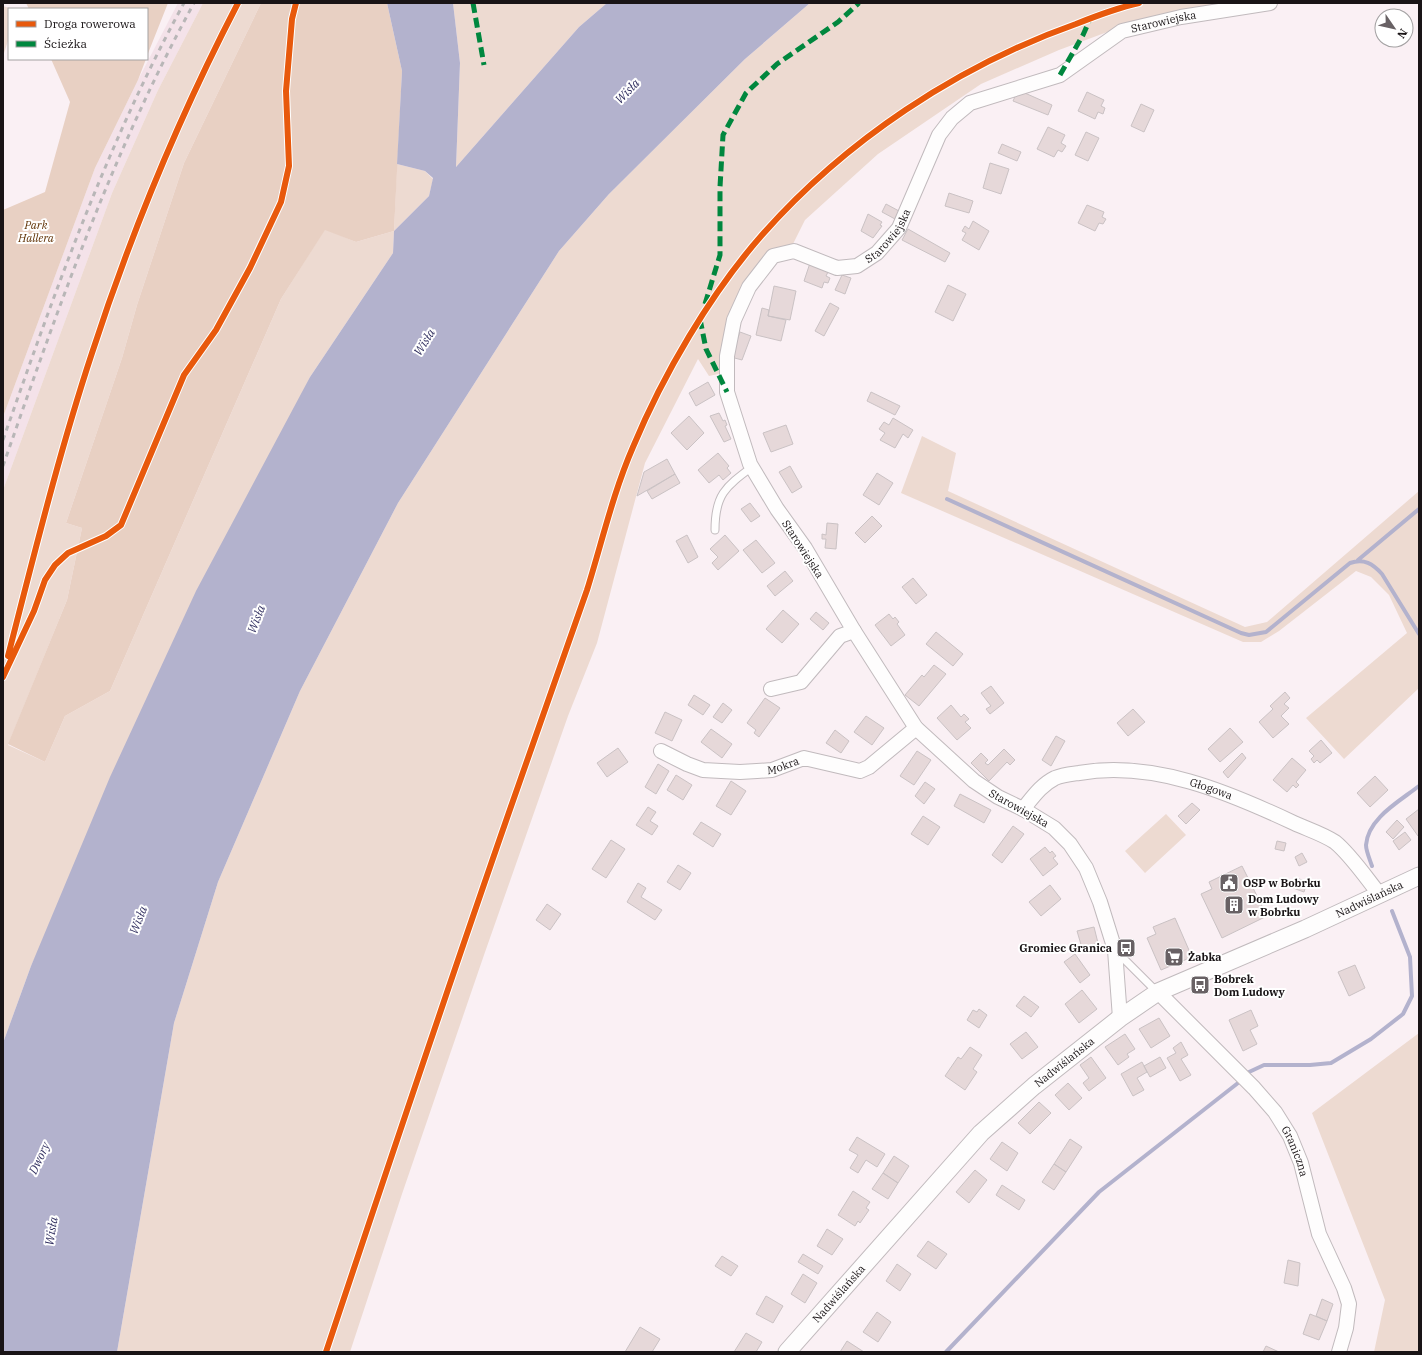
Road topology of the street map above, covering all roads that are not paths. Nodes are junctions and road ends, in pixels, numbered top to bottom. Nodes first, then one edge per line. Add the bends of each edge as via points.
1 (1270, 3) edge
2 (752, 467) junction
3 (715, 530) dead end
4 (854, 630) junction
5 (771, 689) dead end
6 (916, 728) junction
7 (661, 751) dead end
8 (1023, 809) junction
9 (1419, 876) edge
10 (1380, 895) junction
11 (1115, 950) junction
12 (1158, 992) junction
13 (1120, 1018) junction
14 (787, 1352) edge
15 (1339, 1352) edge

1 - 2 street, Starowiejska via 1181,16 1122,31 1060,75 970,103 952,118 939,135 899,228 877,253 857,266 837,268 794,251 773,256 749,287 734,320 727,356 727,392
2 - 3 lane via 734,480 721,494 715,512
2 - 4 street, Starowiejska
4 - 5 street via 840,636 802,682
4 - 6 street, Starowiejska
6 - 7 street, Mokra via 860,771 804,758 772,770 703,770
6 - 8 street, Starowiejska via 974,782
8 - 10 street, Głogowa via 1038,790 1056,777 1114,770 1163,776 1215,789 1335,842
8 - 11 street, Starowiejska via 1054,828 1070,844 1086,868
9 - 10 street, Nadwiślańska
10 - 12 street, Nadwiślańska
11 - 12 lane
11 - 13 street, Starowiejska
12 - 13 street, Nadwiślańska
12 - 15 street, Graniczna via 1254,1088 1275,1112 1290,1136 1300,1162 1319,1234 1349,1304
13 - 14 street, Nadwiślańska via 981,1132

